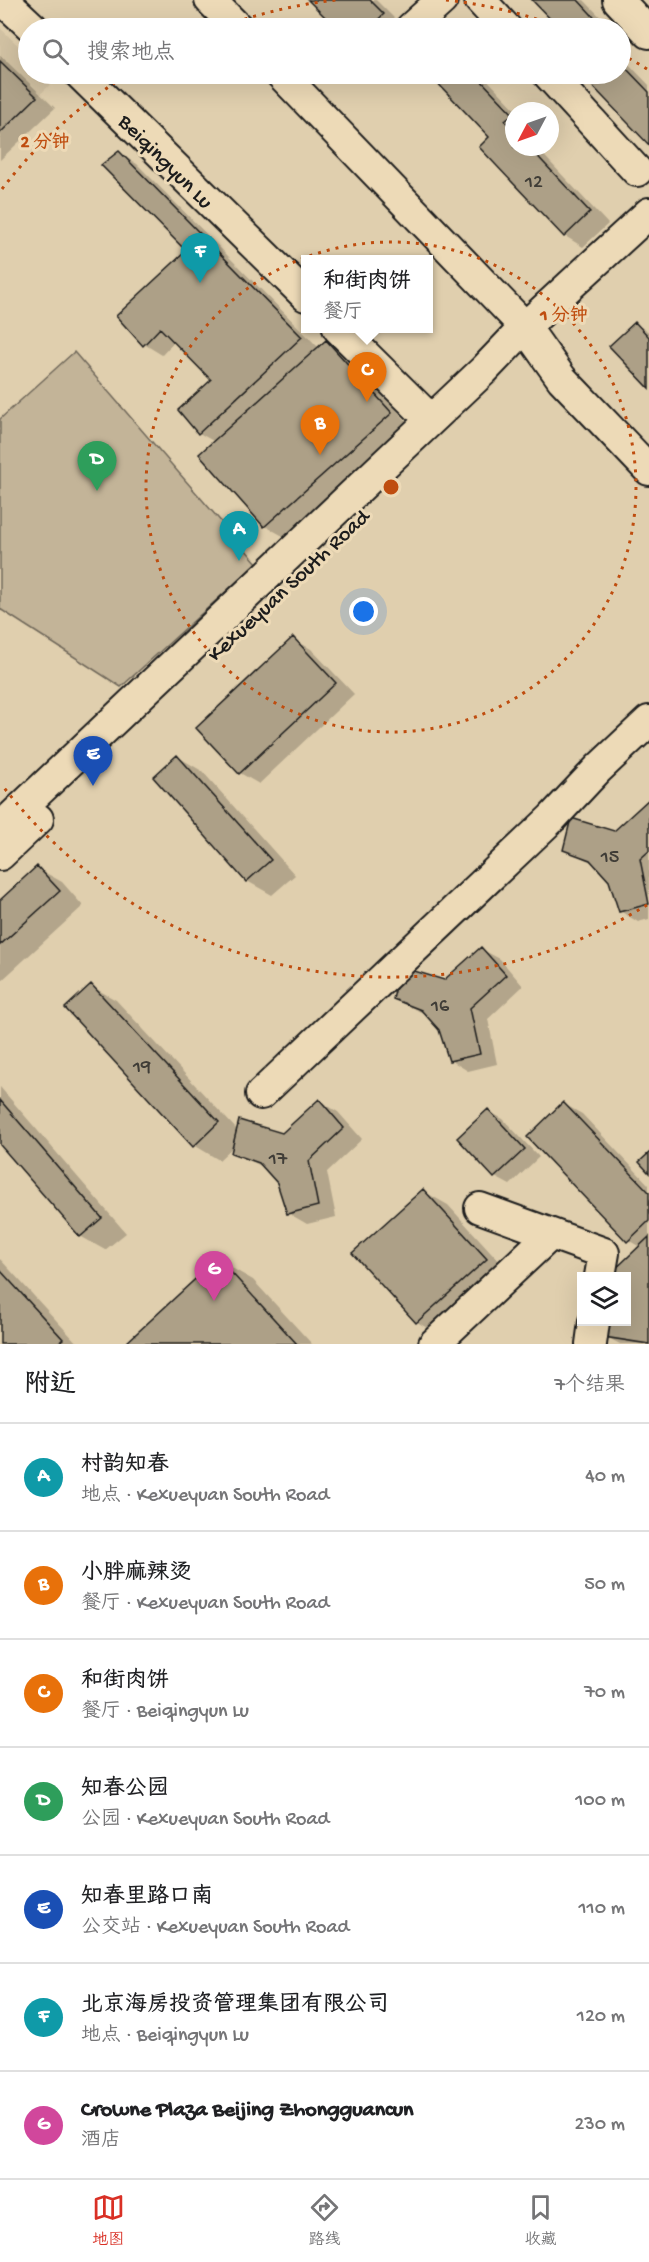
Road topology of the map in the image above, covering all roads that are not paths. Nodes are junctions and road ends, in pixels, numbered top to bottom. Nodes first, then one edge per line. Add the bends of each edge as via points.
1 (3, 0) edge
2 (210, 0) edge
3 (480, 0) edge
4 (618, 0) edge
5 (441, 1) edge
6 (22, 18) edge
7 (228, 18) edge
8 (422, 18) edge
9 (497, 18) edge
10 (649, 33) edge
11 (90, 84) edge
12 (291, 84) edge
13 (557, 84) edge
14 (637, 171) dead end
15 (649, 213) edge
16 (301, 291) edge
17 (525, 327) junction
18 (343, 333) edge
19 (431, 420) junction
20 (649, 470) edge
21 (649, 721) edge
22 (0, 828) edge
23 (0, 855) edge
24 (261, 1094) dead end
25 (480, 1208) dead end
26 (552, 1234) junction
27 (601, 1272) edge
28 (593, 1326) edge
29 (434, 1344) edge
30 (591, 1344) edge

1 - 6 street
2 - 7 street
3 - 9 street
4 - 10 street
5 - 8 street
11 - 16 street, Beiqingyun Lu
12 - 17 street
13 - 14 street
15 - 17 street
17 - 19 street, Kexueyuan South Road
17 - 20 street via 562,379
17 - 23 street, Kexueyuan South Road via 499,383
18 - 19 street
19 - 22 street, Kexueyuan South Road
21 - 24 street
25 - 26 street
26 - 27 street via 604,1252
26 - 29 street
28 - 30 street

